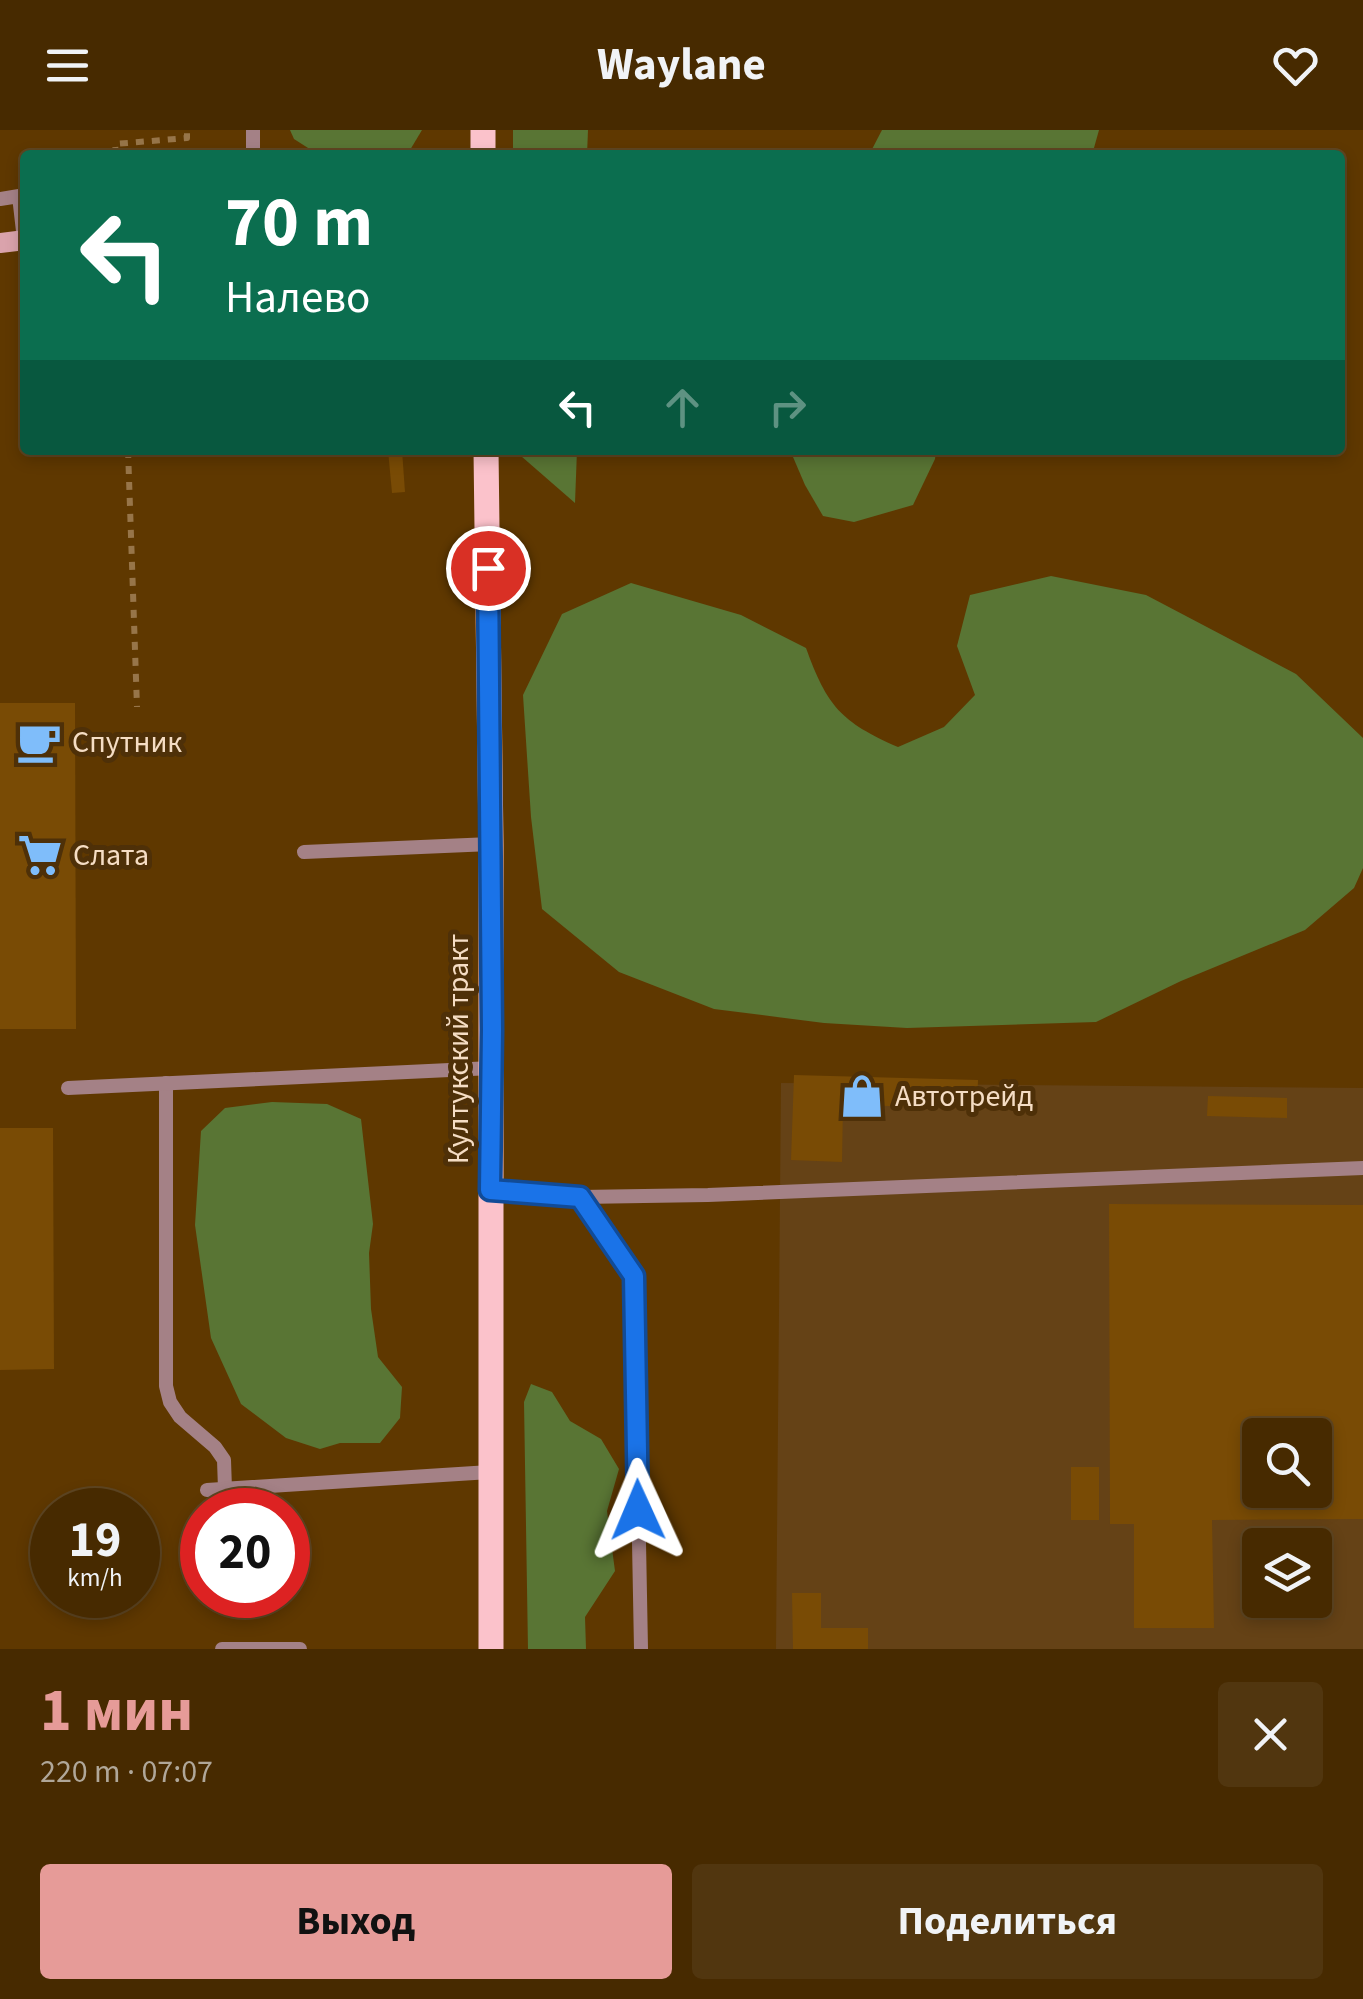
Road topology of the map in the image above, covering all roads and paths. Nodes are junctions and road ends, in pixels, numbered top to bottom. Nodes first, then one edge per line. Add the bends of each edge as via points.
1 (187, 130) edge
2 (116, 150) edge
3 (0, 198) edge
4 (20, 203) edge
5 (128, 455) edge
6 (486, 455) edge
7 (137, 708) dead end
8 (491, 844) junction
9 (304, 852) dead end
10 (492, 1068) junction
11 (166, 1084) junction
12 (68, 1088) dead end
13 (1363, 1168) edge
14 (490, 1190) junction
15 (580, 1197) junction
16 (490, 1472) junction
17 (225, 1488) edge
18 (241, 1488) edge
19 (222, 1649) edge
20 (300, 1649) edge
21 (491, 1649) edge
22 (641, 1649) edge

1 - 2 path via 187,138 115,144
3 - 4 lane via 19,196
5 - 7 path
6 - 8 main road, Култукский тракт
8 - 9 lane
8 - 10 main road, Култукский тракт
10 - 11 lane
10 - 14 main road, Култукский тракт
11 - 12 lane
11 - 17 lane via 166,1386 180,1417 224,1460
13 - 15 lane
14 - 15 lane
14 - 16 main road, Култукский тракт
15 - 22 lane via 634,1276
16 - 18 lane
16 - 21 main road, Култукский тракт
19 - 20 lane

